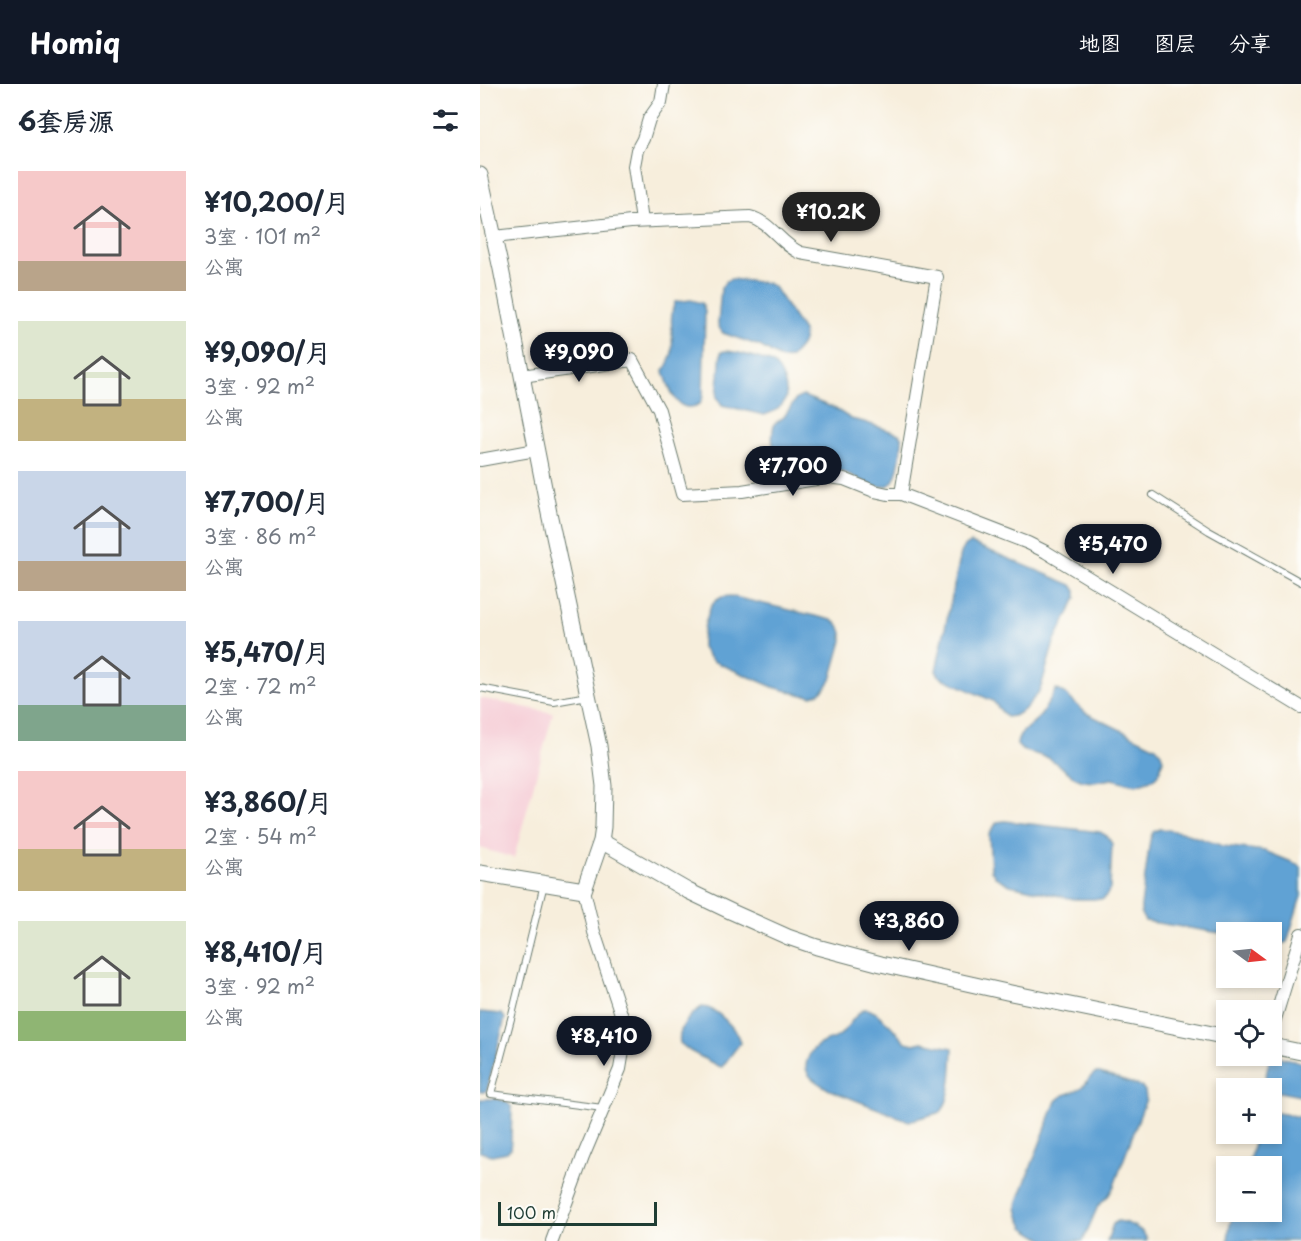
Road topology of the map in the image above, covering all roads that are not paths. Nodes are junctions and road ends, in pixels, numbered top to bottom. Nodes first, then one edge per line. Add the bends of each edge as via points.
1 (664, 84) edge
2 (480, 176) edge
3 (482, 196) edge
4 (642, 221) junction
5 (494, 237) junction
6 (522, 376) junction
7 (537, 450) junction
8 (480, 460) edge
9 (900, 494) junction
10 (1153, 495) dead end
11 (1301, 582) edge
12 (480, 688) edge
13 (589, 696) junction
14 (1301, 707) edge
15 (600, 841) junction
16 (480, 873) edge
17 (544, 883) junction
18 (584, 890) junction
19 (1301, 934) edge
20 (1281, 1000) edge
21 (1216, 1035) edge
22 (1282, 1048) edge
23 (1301, 1053) edge
24 (603, 1108) junction
25 (552, 1241) edge

1 - 4 street via 661,102 649,119 635,158
2 - 3 street
3 - 5 street
4 - 5 street
4 - 9 street via 750,217 763,222 790,248 801,253 937,277
5 - 6 street
6 - 7 street
6 - 9 street via 632,360 659,410 682,494 742,491 828,477 844,478 874,491
7 - 8 street
7 - 13 street
9 - 14 street via 1037,547
10 - 11 lane
12 - 13 lane via 554,702
13 - 15 street via 604,786
15 - 18 street
15 - 21 street via 706,899 817,947 1001,991
16 - 17 street
17 - 18 street
17 - 24 lane via 491,1094
18 - 24 street via 624,1023 620,1069
19 - 20 street
22 - 23 street
24 - 25 street

